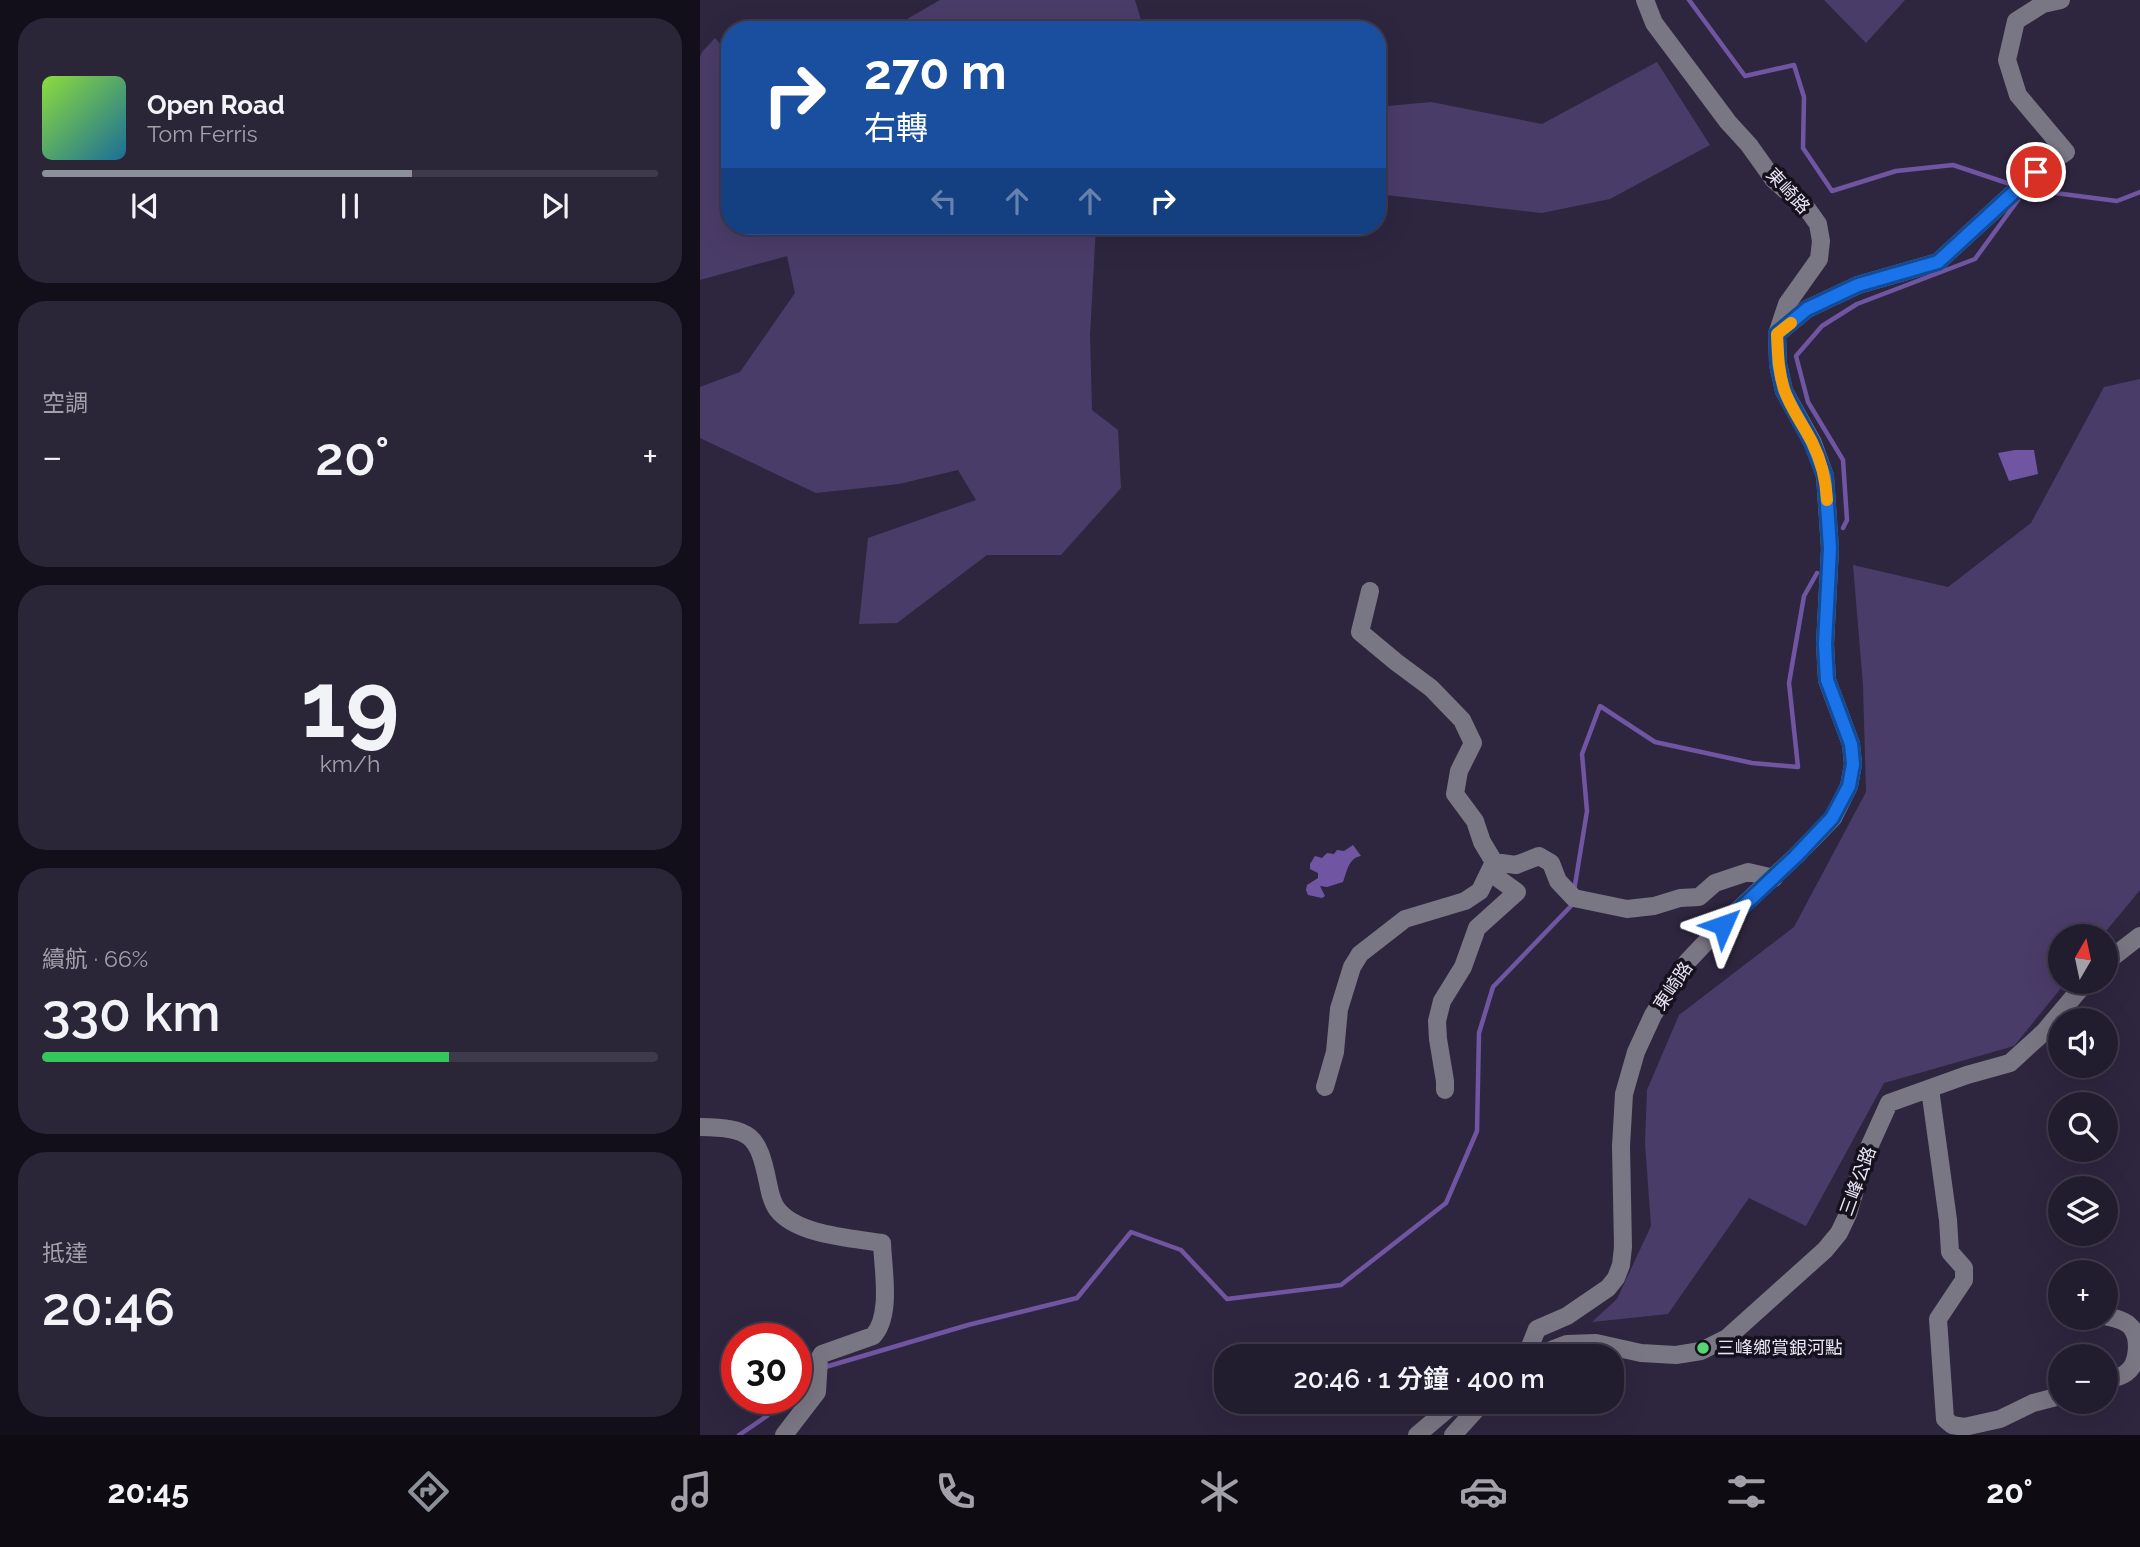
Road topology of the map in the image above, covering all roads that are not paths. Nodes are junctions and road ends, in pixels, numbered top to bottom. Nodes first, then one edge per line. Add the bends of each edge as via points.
1 (1645, 0) edge
2 (2061, 0) edge
3 (1777, 334) junction
4 (1370, 591) dead end
5 (1494, 862) junction
6 (1773, 877) junction
7 (2140, 936) edge
8 (2118, 953) edge
9 (2076, 994) edge
10 (1325, 1087) dead end
11 (1930, 1089) junction
12 (1445, 1090) dead end
13 (700, 1127) edge
14 (2118, 1321) edge
15 (1531, 1344) edge
16 (1567, 1344) edge
17 (1600, 1344) edge
18 (1624, 1349) edge
19 (2118, 1376) edge
20 (2048, 1399) edge
21 (1442, 1414) edge
22 (1472, 1414) edge
23 (785, 1435) edge
24 (1417, 1435) edge
25 (1453, 1435) edge

1 - 3 street, 東崎路 via 1654,23 1728,122 1774,180 1818,224 1819,259 1787,304
2 - 3 street via 2043,4 2016,21 2007,60 2018,95 2066,152 2029,179 1938,262 1858,285 1807,309
3 - 6 street, 東崎路 via 1784,391 1825,476 1830,548 1827,680 1853,764 1849,786 1832,818
4 - 5 street via 1360,632 1431,688 1462,720 1473,743 1459,771 1455,794 1475,821
5 - 6 street via 1516,865 1539,856 1551,863 1569,893 1627,909 1699,897 1715,883 1748,872
5 - 10 street via 1480,891 1465,901 1405,919 1360,954 1339,1009 1335,1052
5 - 12 street via 1499,878 1517,892 1478,928 1463,967 1442,1000 1437,1021
6 - 15 street, 東崎路 via 1688,962 1653,1015 1636,1052 1624,1094 1623,1247 1616,1278 1567,1316 1537,1329
7 - 8 street
9 - 11 street, 三峰公路 via 2011,1063
11 - 18 street, 三峰公路 via 1889,1103 1864,1156 1839,1233 1727,1338 1700,1351 1676,1355
11 - 20 street via 1950,1252 1964,1268 1964,1280 1938,1319 1945,1419 1964,1427 2000,1419
13 - 23 street via 729,1128 752,1139 762,1154 772,1199 789,1219 815,1231 883,1243 884,1306 879,1330 822,1354 817,1392
14 - 19 street via 2133,1329 2137,1347 2133,1364
16 - 17 street, 三峰公路
21 - 24 street
22 - 25 street

